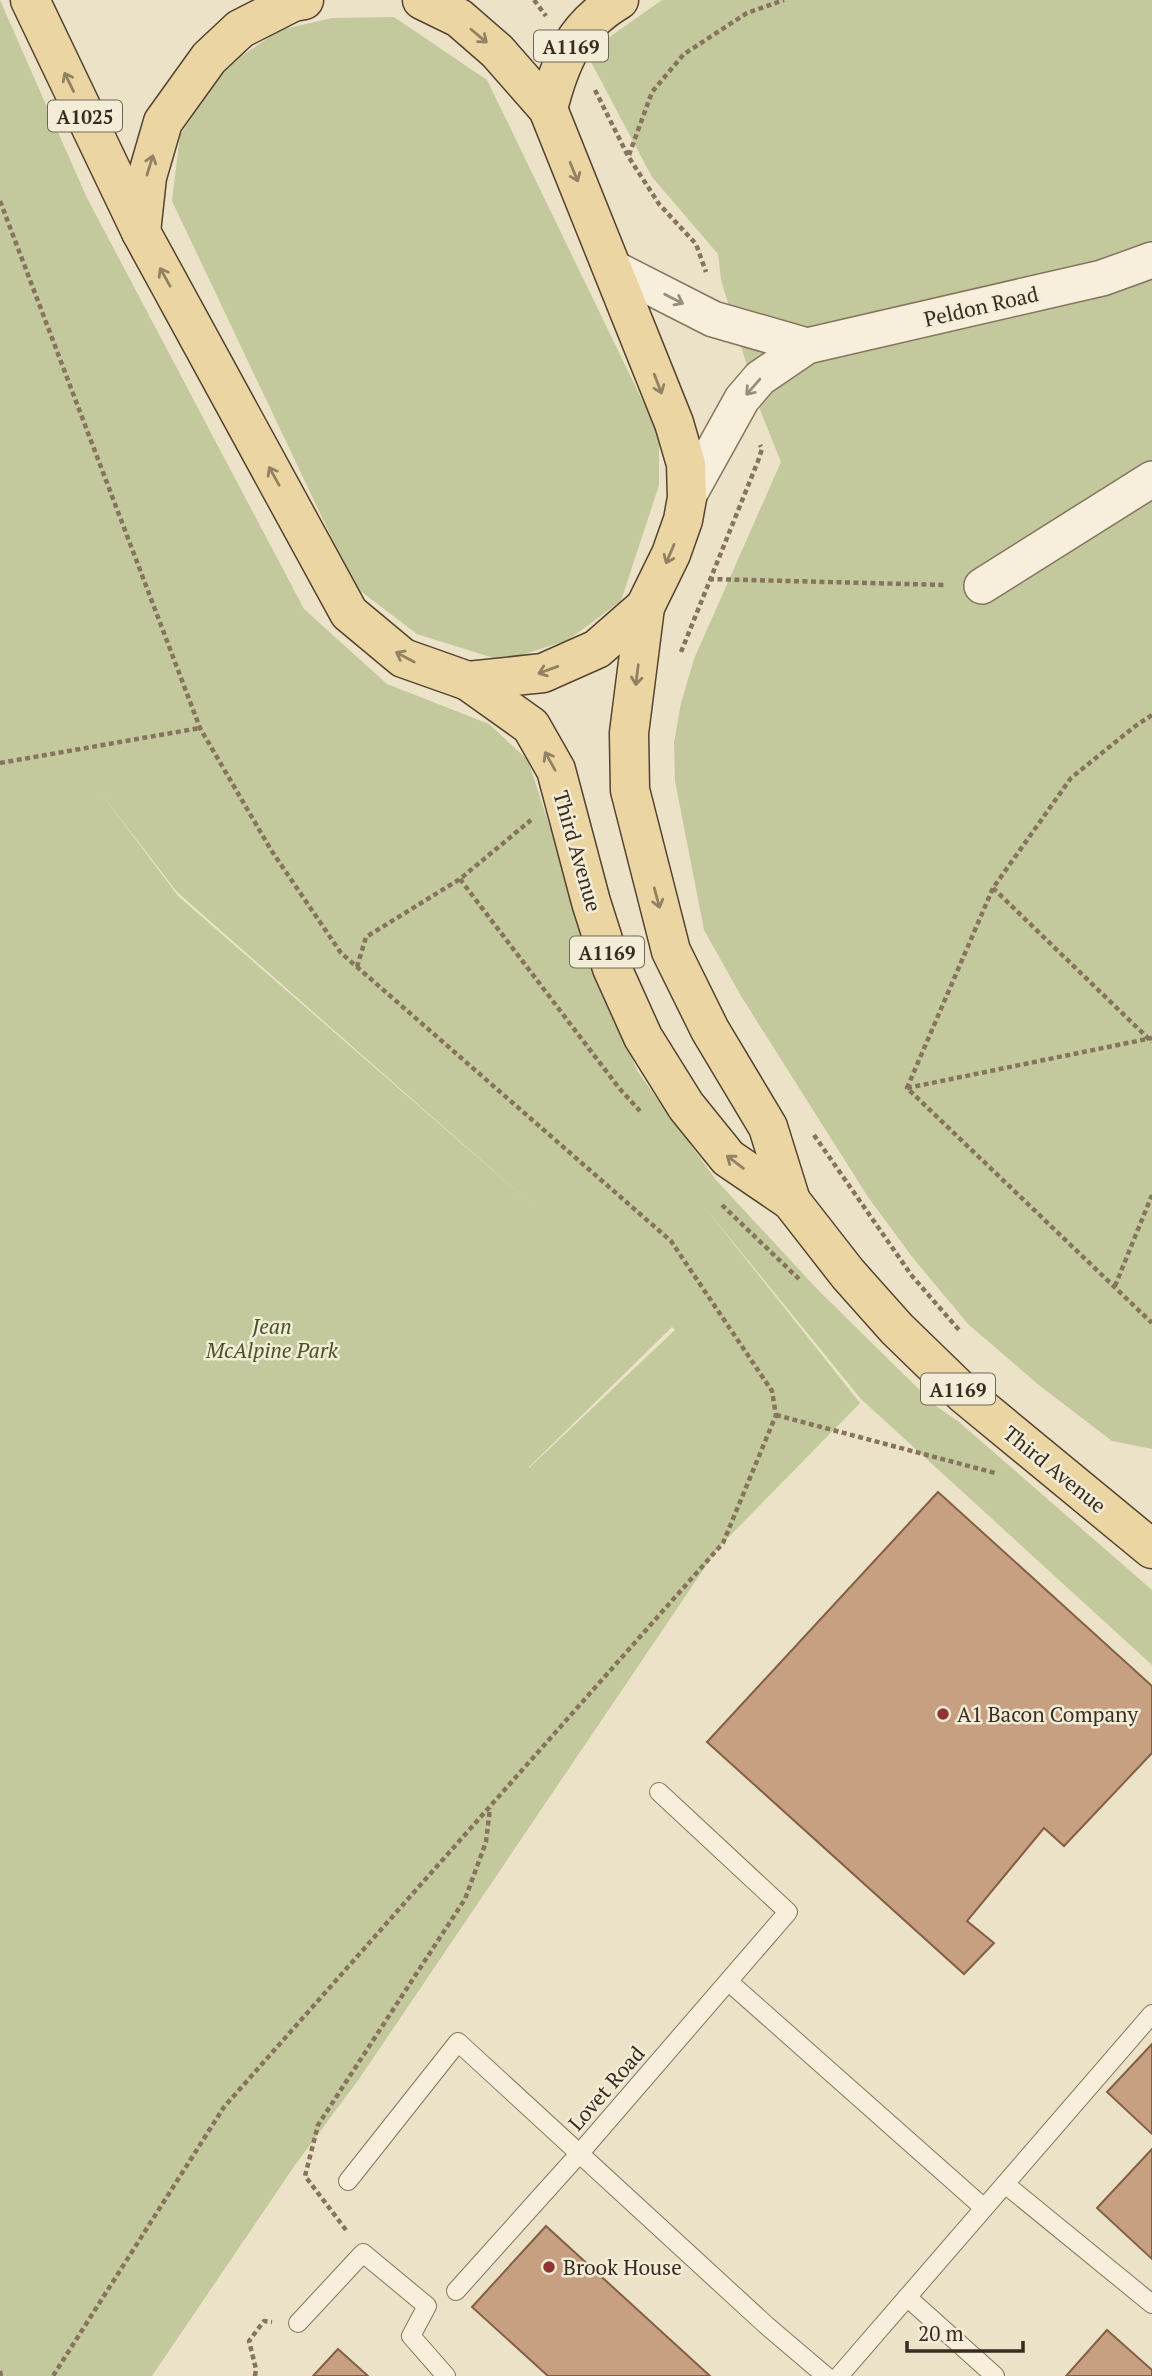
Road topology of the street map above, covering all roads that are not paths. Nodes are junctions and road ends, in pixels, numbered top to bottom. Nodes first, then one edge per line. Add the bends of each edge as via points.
1 (30, 0) edge
2 (422, 0) edge
3 (619, 0) edge
4 (294, 1) edge
5 (548, 109) junction
6 (141, 232) junction
7 (1152, 260) edge
8 (613, 268) junction
9 (807, 346) junction
10 (1152, 479) edge
11 (687, 498) junction
12 (982, 586) road end
13 (645, 607) junction
14 (468, 681) junction
15 (791, 1201) junction
16 (1152, 1549) edge
17 (659, 1792) dead end
18 (729, 1982) junction
19 (1152, 2014) edge
20 (579, 2154) junction
21 (348, 2181) dead end
22 (1005, 2184) junction
23 (984, 2208) junction
24 (456, 2291) dead end
25 (907, 2297) junction
26 (1152, 2304) edge
27 (298, 2323) road end
28 (446, 2376) edge
29 (826, 2376) edge
30 (839, 2376) edge
31 (995, 2376) edge

6 -> 1 main road, A1025
2 -> 5 main road via 458,18 497,51
3 - 5 main road, A1169 via 598,13 568,50
6 -> 4 main road via 147,177 163,122 209,58 232,36
5 -> 8 main road
14 -> 6 main road via 403,658 349,614
7 - 9 street, Peldon Road via 1102,278
8 -> 9 street, Peldon Road via 713,318
8 -> 11 main road via 674,424 686,464
9 -> 11 street, Peldon Road via 760,378 742,400
10 - 12 street
11 -> 13 main road via 671,554
13 -> 14 main road via 597,649 543,673
13 -> 15 main road, Third Avenue / A1169 via 629,733 633,802 671,951 710,1030 768,1127
15 -> 14 main road, Third Avenue / A1169 via 728,1158 686,1106 657,1060 612,968 556,770 531,726
15 - 16 main road, Third Avenue / A1169 via 897,1329 965,1395
17 - 18 lane, Lovet Road via 788,1912
18 - 20 lane, Lovet Road
18 - 23 lane
19 - 22 lane
20 - 21 lane via 458,2042
20 - 24 lane, Lovet Road
20 - 29 lane
22 - 23 lane
22 - 26 lane
23 - 25 lane
25 - 30 lane
25 - 31 lane
27 - 28 lane via 363,2253 427,2306 411,2336

